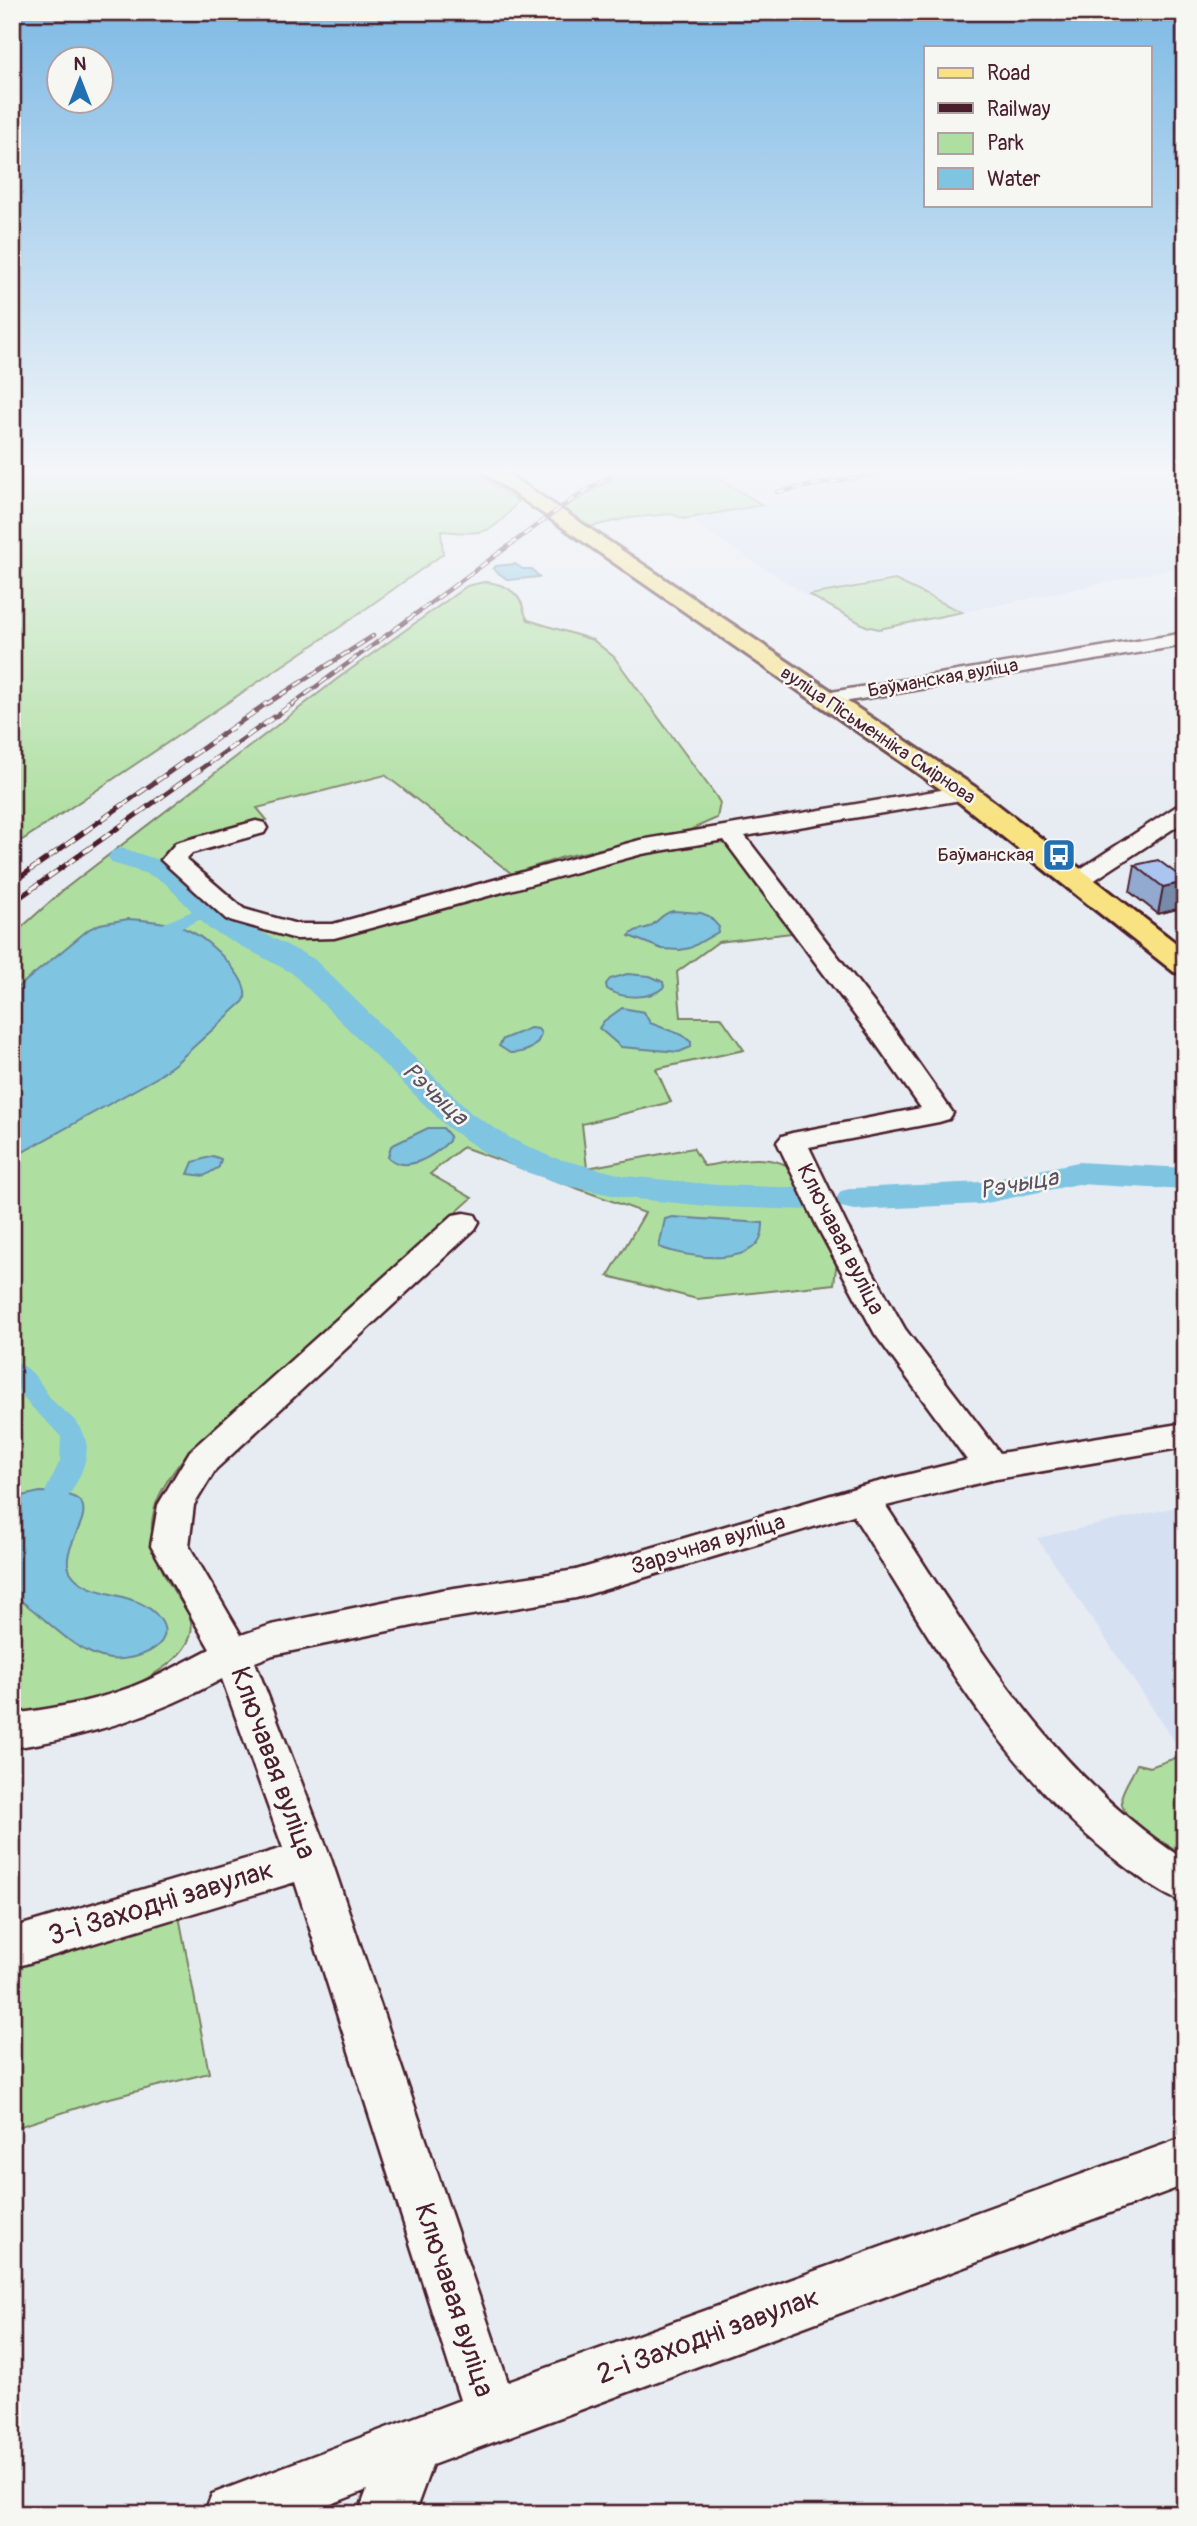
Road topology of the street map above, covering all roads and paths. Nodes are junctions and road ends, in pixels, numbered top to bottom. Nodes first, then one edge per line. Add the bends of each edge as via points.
1 (665, 590) edge
2 (1185, 639) edge
3 (825, 699) junction
4 (965, 793) junction
5 (1185, 811) edge
6 (257, 828) dead end
7 (729, 831) junction
8 (1079, 880) junction
9 (1185, 965) edge
10 (464, 1222) dead end
11 (1185, 1435) edge
12 (990, 1467) junction
13 (862, 1499) junction
14 (233, 1655) junction
15 (12, 1731) edge
16 (309, 1859) junction
17 (1185, 1884) edge
18 (12, 1948) edge
19 (1185, 2161) edge
20 (492, 2415) junction
21 (412, 2446) junction
22 (232, 2514) edge
23 (386, 2514) edge

1 - 3 main road, вуліца Пісьменніка Смірнова
2 - 3 street, Баўманская вуліца
3 - 4 main road, вуліца Пісьменніка Смірнова
4 - 7 street
4 - 8 main road, вуліца Пісьменніка Смірнова
5 - 8 street
6 - 7 street via 184,848 173,860 235,914 296,932 334,931 640,847
7 - 12 street, Ключавая вуліца via 939,1114 792,1142 891,1334
8 - 9 main road, вуліца Пісьменніка Смірнова
10 - 14 street, Ключавая вуліца via 203,1460 176,1505 170,1546
11 - 12 street, Зарэчная вуліца
12 - 13 street, Зарэчная вуліца
13 - 14 street, Зарэчная вуліца via 576,1584 415,1610 271,1640
13 - 17 street via 1013,1728 1112,1832
14 - 15 street, Зарэчная вуліца via 130,1704
14 - 16 street, Ключавая вуліца
16 - 18 street, 3-і Заходні завулак
16 - 20 street, Ключавая вуліца
19 - 20 street, 2-і Заходні завулак
20 - 21 street, 2-і Заходні завулак
21 - 22 street, 2-і Заходні завулак
21 - 23 street

